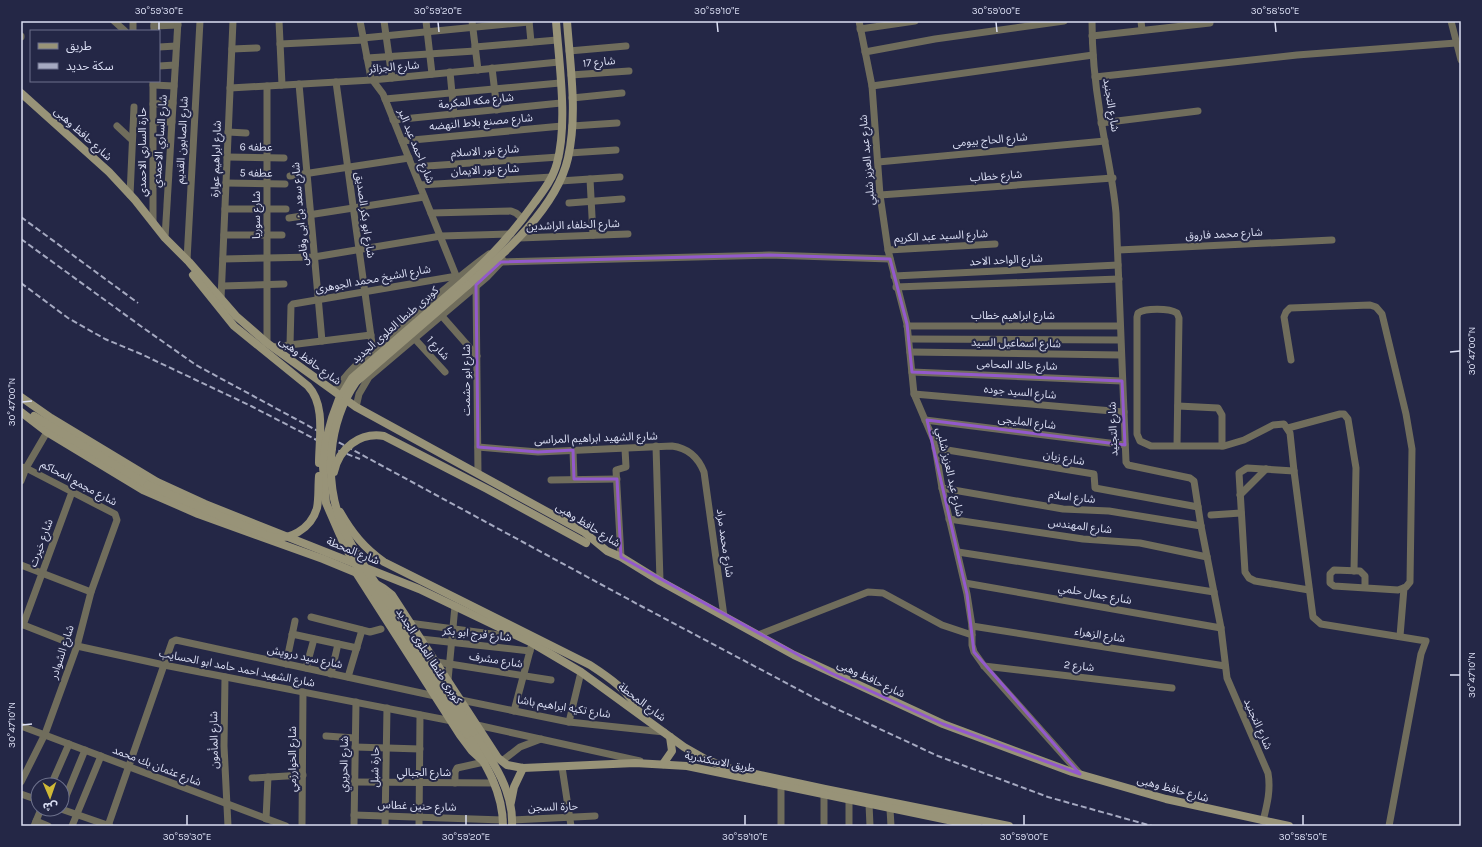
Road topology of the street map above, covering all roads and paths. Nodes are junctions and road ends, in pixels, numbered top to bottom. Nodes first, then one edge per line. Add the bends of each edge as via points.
1 (114, 21) edge
2 (200, 21) edge
3 (233, 21) edge
4 (279, 21) edge
5 (360, 21) edge
6 (384, 21) edge
7 (426, 21) edge
8 (529, 21) edge
9 (859, 21) edge
10 (914, 21) edge
11 (1064, 21) edge
12 (1092, 21) edge
13 (1141, 21) edge
14 (1451, 21) edge
15 (556, 22) edge
16 (567, 22) edge
17 (178, 23) edge
18 (1210, 23) dead end
19 (472, 24) edge
20 (154, 26) edge
21 (860, 29) junction
22 (123, 30) edge
23 (1142, 30) junction
24 (427, 31) junction
25 (386, 35) junction
26 (1092, 36) junction
27 (364, 39) junction
28 (557, 40) junction
29 (532, 42) junction
30 (1456, 43) junction
31 (280, 44) junction
32 (176, 46) junction
33 (626, 46) dead end
34 (160, 47) edge
35 (257, 48) dead end
36 (232, 49) junction
37 (475, 49) junction
38 (569, 51) junction
39 (865, 52) junction
40 (430, 54) junction
41 (1093, 55) junction
42 (389, 57) junction
43 (367, 58) junction
44 (1461, 60) edge
45 (558, 62) junction
46 (175, 65) junction
47 (160, 66) edge
48 (492, 68) junction
49 (478, 70) junction
50 (629, 71) dead end
51 (450, 72) junction
52 (432, 74) junction
53 (571, 75) junction
54 (1095, 77) junction
55 (392, 78) junction
56 (372, 80) junction
57 (336, 82) junction
58 (153, 83) edge
59 (560, 83) junction
60 (300, 84) junction
61 (282, 85) junction
62 (174, 86) junction
63 (267, 86) junction
64 (872, 86) junction
65 (230, 88) junction
66 (495, 89) junction
67 (21, 93) edge
68 (452, 93) junction
69 (622, 93) dead end
70 (572, 98) junction
71 (385, 99) junction
72 (173, 103) junction
73 (561, 103) junction
74 (153, 104) junction
75 (134, 107) dead end
76 (497, 110) junction
77 (1198, 111) dead end
78 (454, 114) junction
79 (394, 120) junction
80 (153, 122) junction
81 (172, 122) junction
82 (617, 123) dead end
83 (1101, 123) junction
84 (117, 126) dead end
85 (562, 126) junction
86 (572, 126) junction
87 (228, 132) junction
88 (246, 133) dead end
89 (132, 140) junction
90 (402, 141) junction
91 (1105, 141) junction
92 (616, 150) dead end
93 (569, 153) junction
94 (227, 157) junction
95 (559, 157) junction
96 (267, 158) junction
97 (284, 158) dead end
98 (409, 158) junction
99 (878, 162) junction
100 (348, 167) junction
101 (412, 167) junction
102 (307, 173) junction
103 (290, 176) dead end
104 (552, 177) junction
105 (620, 177) dead end
106 (1113, 178) junction
107 (590, 179) junction
108 (560, 181) junction
109 (226, 183) junction
110 (285, 184) dead end
111 (267, 185) junction
112 (420, 185) junction
113 (130, 195) junction
114 (880, 195) junction
115 (424, 197) junction
116 (622, 199) dead end
117 (591, 201) junction
118 (569, 203) dead end
119 (225, 209) junction
120 (286, 209) dead end
121 (353, 209) junction
122 (267, 210) junction
123 (431, 213) junction
124 (311, 215) junction
125 (289, 218) dead end
126 (523, 219) junction
127 (152, 222) junction
128 (282, 234) dead end
129 (511, 234) junction
130 (628, 234) dead end
131 (224, 235) junction
132 (267, 235) junction
133 (593, 235) junction
134 (441, 236) junction
135 (165, 238) junction
136 (519, 238) junction
137 (1332, 240) dead end
138 (995, 244) dead end
139 (171, 246) junction
140 (505, 247) junction
141 (359, 250) junction
142 (888, 250) junction
143 (1118, 250) junction
144 (314, 257) junction
145 (267, 258) junction
146 (223, 259) junction
147 (890, 259) junction
148 (187, 260) junction
149 (501, 262) junction
150 (1118, 265) junction
151 (894, 276) junction
152 (1119, 279) junction
153 (464, 281) junction
154 (284, 284) dead end
155 (267, 285) junction
156 (222, 286) junction
157 (896, 287) junction
158 (365, 292) junction
159 (222, 299) junction
160 (318, 300) junction
161 (441, 316) junction
162 (907, 326) junction
163 (1120, 326) junction
164 (371, 336) junction
165 (414, 338) junction
166 (909, 339) junction
167 (1120, 340) junction
168 (322, 341) junction
169 (270, 345) junction
170 (290, 345) junction
171 (373, 351) junction
172 (910, 352) junction
173 (1121, 355) junction
174 (477, 356) junction
175 (1291, 360) dead end
176 (445, 372) dead end
177 (912, 372) junction
178 (1122, 381) junction
179 (335, 392) junction
180 (914, 394) junction
181 (21, 397) edge
182 (1178, 406) junction
183 (356, 407) junction
184 (21, 408) edge
185 (21, 412) edge
186 (1124, 412) junction
187 (926, 420) junction
188 (1288, 428) junction
189 (47, 432) junction
190 (1125, 445) junction
191 (656, 446) junction
192 (1176, 446) junction
193 (1222, 446) junction
194 (478, 447) junction
195 (935, 448) junction
196 (625, 449) junction
197 (573, 450) junction
198 (24, 468) edge
199 (1266, 469) junction
200 (1294, 471) junction
201 (704, 472) joint
202 (478, 474) junction
203 (574, 479) junction
204 (617, 479) junction
205 (551, 480) dead end
206 (21, 481) edge
207 (332, 482) junction
208 (942, 488) junction
209 (72, 492) junction
210 (1240, 495) junction
211 (335, 502) junction
212 (1198, 507) junction
213 (1241, 513) junction
214 (1211, 515) dead end
215 (949, 519) junction
216 (116, 526) joint
217 (1201, 526) junction
218 (607, 552) junction
219 (958, 552) junction
220 (621, 557) junction
221 (1207, 557) junction
222 (21, 565) edge
223 (1354, 571) junction
224 (42, 573) junction
225 (357, 574) junction
226 (394, 579) junction
227 (660, 581) junction
228 (965, 583) junction
229 (1365, 588) junction
230 (1404, 588) junction
231 (1309, 590) junction
232 (388, 591) junction
233 (91, 592) junction
234 (1214, 592) junction
235 (455, 606) junction
236 (724, 616) junction
237 (311, 617) dead end
238 (295, 621) dead end
239 (409, 623) junction
240 (22, 624) edge
241 (972, 626) junction
242 (1222, 628) junction
243 (380, 629) dead end
244 (362, 630) junction
245 (453, 630) junction
246 (513, 633) junction
247 (292, 634) junction
248 (758, 635) junction
249 (972, 635) junction
250 (1400, 636) junction
251 (314, 639) junction
252 (421, 639) junction
253 (452, 643) junction
254 (532, 643) junction
255 (338, 644) junction
256 (78, 646) junction
257 (357, 648) junction
258 (530, 651) junction
259 (436, 662) junction
260 (286, 664) junction
261 (450, 664) junction
262 (164, 665) junction
263 (984, 666) junction
264 (1225, 666) junction
265 (306, 668) junction
266 (581, 672) junction
267 (331, 674) junction
268 (524, 675) junction
269 (225, 677) junction
270 (348, 677) junction
271 (448, 680) junction
272 (551, 680) dead end
273 (1172, 688) dead end
274 (303, 692) junction
275 (435, 696) junction
276 (461, 700) junction
277 (356, 702) junction
278 (387, 708) junction
279 (514, 710) junction
280 (420, 715) junction
281 (641, 716) junction
282 (452, 721) junction
283 (569, 722) junction
284 (21, 726) edge
285 (472, 730) junction
286 (45, 734) junction
287 (667, 735) junction
288 (326, 736) dead end
289 (355, 738) junction
290 (543, 739) junction
291 (69, 744) junction
292 (355, 747) junction
293 (386, 748) junction
294 (420, 749) junction
295 (84, 750) junction
296 (101, 756) junction
297 (484, 762) junction
298 (502, 762) junction
299 (647, 763) junction
300 (663, 764) junction
301 (128, 766) junction
302 (562, 767) junction
303 (523, 768) junction
304 (1080, 774) junction
305 (302, 775) junction
306 (55, 777) edge
307 (268, 777) junction
308 (252, 778) dead end
309 (21, 782) edge
310 (354, 782) junction
311 (386, 782) junction
312 (419, 782) junction
313 (455, 783) junction
314 (494, 783) junction
315 (70, 786) edge
316 (780, 786) junction
317 (824, 796) junction
318 (849, 800) junction
319 (227, 804) junction
320 (869, 804) junction
321 (511, 807) junction
322 (890, 809) junction
323 (70, 812) edge
324 (77, 815) junction
325 (354, 815) junction
326 (385, 816) junction
327 (419, 816) junction
328 (595, 816) dead end
329 (569, 817) junction
330 (1263, 821) junction
331 (268, 822) edge
332 (539, 822) edge
333 (503, 823) edge
334 (512, 823) edge
335 (35, 824) edge
336 (48, 826) edge
337 (72, 826) edge
338 (108, 826) edge
339 (228, 826) edge
340 (286, 826) edge
341 (302, 826) edge
342 (354, 826) edge
343 (385, 826) edge
344 (419, 826) edge
345 (571, 826) edge
346 (781, 826) edge
347 (824, 826) edge
348 (849, 826) edge
349 (870, 826) edge
350 (891, 826) edge
351 (974, 826) edge
352 (1009, 826) edge
353 (1289, 826) edge
354 (1389, 826) edge

1 - 22 street
2 - 148 street, شارع الصابون القديم
3 - 36 street, شارع ابراهيم عوارة
4 - 31 street
5 - 27 street, شارع احمد عبد البر
6 - 25 street
7 - 24 street
8 - 19 street
8 - 29 street
9 - 21 street, شارع عبد العزيز شلبي
10 - 21 street
11 - 39 street via 935,39
12 - 26 street, شارع التجنيد
13 - 23 street
14 - 30 street
15 - 16 main road
15 - 28 main road
16 - 38 main road
17 - 20 street
17 - 32 street, شارع الساري الاحمدي
18 - 23 street
19 - 24 street
19 - 37 street
21 - 39 street, شارع عبد العزيز شلبي
23 - 26 street
24 - 25 street
24 - 40 street
25 - 27 street
25 - 42 street
26 - 41 street, شارع التجنيد
27 - 31 street
27 - 43 street, شارع احمد عبد البر
28 - 29 street
28 - 45 main road
29 - 37 street
30 - 44 street
30 - 54 street via 1297,55
31 - 61 street
32 - 34 street
32 - 46 street, شارع الساري الاحمدي
33 - 38 street
35 - 36 street
36 - 65 street, شارع ابراهيم عوارة
37 - 40 street
37 - 49 street
38 - 53 main road
39 - 64 street, شارع عبد العزيز شلبي
40 - 42 street
40 - 52 street
41 - 54 street, شارع التجنيد
41 - 64 street
42 - 43 street
42 - 55 street
43 - 56 street, شارع احمد عبد البر
45 - 48 street, شارع الجزائر
45 - 59 main road
46 - 47 street
46 - 62 street, شارع الساري الاحمدي
48 - 49 street, شارع الجزائر
48 - 66 street
49 - 51 street, شارع الجزائر
50 - 53 street, شارع 17
51 - 52 street, شارع الجزائر
51 - 68 street
52 - 55 street, شارع الجزائر
53 - 70 main road
54 - 83 street, شارع التجنيد
55 - 56 street, شارع الجزائر
56 - 57 street, شارع الجزائر
56 - 71 street, شارع احمد عبد البر
57 - 60 street, شارع الجزائر
57 - 100 street, شارع ابو بكر الصديق
58 - 62 street
58 - 74 street, حارة الساري الاحمدي
59 - 66 street
59 - 73 main road
60 - 61 street, شارع الجزائر
60 - 102 street, شارع سعد بن ابى وقاص
61 - 63 street, شارع الجزائر
62 - 72 street, شارع الساري الاحمدي
63 - 65 street, شارع الجزائر
63 - 96 street, شارع سوريا
64 - 99 street, شارع عبد العزيز شلبي
65 - 87 street, شارع ابراهيم عوارة
66 - 68 street
66 - 76 street
67 - 113 main road, شارع حافظ وهبى via 87,151
68 - 71 street
68 - 78 street
69 - 70 street
70 - 86 main road
71 - 79 street, شارع احمد عبد البر
72 - 74 street
72 - 81 street, شارع الساري الاحمدي
73 - 76 street, شارع مكه المكرمة
73 - 85 main road
74 - 80 street, حارة الساري الاحمدي
75 - 89 street
76 - 78 street, شارع مكه المكرمة
77 - 83 street
78 - 79 street, شارع مكه المكرمة
79 - 90 street, شارع احمد عبد البر
80 - 81 street
80 - 127 street, حارة الساري الاحمدي
81 - 135 street, شارع الساري الاحمدي
82 - 86 street
83 - 91 street, شارع التجنيد
84 - 89 street
85 - 90 street, شارع مصنع بلاط النهضه
85 - 95 main road
86 - 93 main road
87 - 88 street
87 - 94 street, شارع ابراهيم عوارة
89 - 113 street
90 - 98 street, شارع احمد عبد البر
91 - 99 street, شارع الحاج بيومى
91 - 106 street, شارع التجنيد
92 - 93 street
93 - 108 main road
94 - 96 street, عطفه 6
94 - 109 street, شارع ابراهيم عوارة
95 - 101 street, شارع نور الاسلام
95 - 104 main road
96 - 97 street, عطفه 6
96 - 111 street, شارع سوريا
98 - 100 street
98 - 101 street, شارع احمد عبد البر
99 - 114 street, شارع عبد العزيز شلبي
100 - 102 street
100 - 121 street, شارع ابو بكر الصديق
101 - 112 street, شارع احمد عبد البر
102 - 103 street
102 - 124 street, شارع سعد بن ابى وقاص
104 - 112 street, شارع نور الايمان
104 - 126 main road
105 - 107 street
106 - 114 street, شارع خطاب
106 - 143 street, شارع التجنيد
107 - 108 street
107 - 117 street
108 - 136 main road
109 - 111 street, عطفه 5
109 - 119 street, شارع ابراهيم عوارة
110 - 111 street, عطفه 5
111 - 122 street, شارع سوريا
112 - 115 street, شارع احمد عبد البر
113 - 127 main road, شارع حافظ وهبى
114 - 142 street, شارع عبد العزيز شلبي
115 - 121 street
115 - 123 street, شارع احمد عبد البر
116 - 117 street
117 - 118 street
117 - 133 street
119 - 122 street
119 - 131 street, شارع ابراهيم عوارة
120 - 122 street
121 - 124 street
121 - 141 street, شارع ابو بكر الصديق
122 - 132 street, شارع سوريا
123 - 126 street via 511,211
123 - 134 street, شارع احمد عبد البر
124 - 125 street
124 - 144 street, شارع سعد بن ابى وقاص
126 - 129 main road
127 - 135 main road, شارع حافظ وهبى
128 - 132 street
129 - 134 street
129 - 140 main road
130 - 133 street, شارع الخلفاء الراشدين
131 - 132 street
131 - 146 street, شارع ابراهيم عوارة
132 - 145 street, شارع سوريا
133 - 136 street, شارع الخلفاء الراشدين
134 - 141 street
134 - 153 street, شارع احمد عبد البر
135 - 139 main road, شارع حافظ وهبى
136 - 140 main road
137 - 143 street, شارع محمد فاروق
138 - 142 street, شارع السيد عبد الكريم
139 - 148 main road, شارع حافظ وهبى
139 - 184 main road, bridge via 234,326 314,393 319,412 317,505 312,519 291,536 272,538 207,512 148,484
140 - 149 street
140 - 153 main road, كوبرى طنطا العلوى الجديد
140 - 153 street
141 - 144 street
141 - 158 street, شارع ابو بكر الصديق
142 - 147 street, شارع عبد العزيز شلبي
143 - 150 street, شارع التجنيد
144 - 145 street
144 - 160 street, شارع سعد بن ابى وقاص
145 - 146 street
145 - 155 street, شارع سوريا
146 - 156 street, شارع ابراهيم عوارة
147 - 149 street via 769,255
147 - 151 street, شارع عبد العزيز شلبي
148 - 159 main road, شارع حافظ وهبى
149 - 153 street
150 - 151 street, شارع الواحد الاحد
150 - 152 street, شارع التجنيد
151 - 157 street, شارع عبد العزيز شلبي
152 - 157 street
152 - 163 street, شارع التجنيد
153 - 158 street, شارع الشيخ محمد الجوهرى
153 - 161 street
153 - 171 street
153 - 174 street, شارع ابو حشمت
153 - 207 main road, كوبرى طنطا العلوى الجديد, bridge via 352,388 341,409 333,436
153 - 285 main road, كوبرى طنطا العلوى الجديد, bridge via 352,378 339,399 332,418 323,468 326,503 346,549
154 - 155 street
155 - 156 street
155 - 169 street, شارع سوريا
156 - 159 street, شارع ابراهيم عوارة
157 - 162 street, شارع عبد العزيز شلبي
158 - 160 street, شارع الشيخ محمد الجوهرى
158 - 164 street, شارع ابو بكر الصديق
159 - 169 main road, شارع حافظ وهبى via 236,316
160 - 168 street, شارع سعد بن ابى وقاص
160 - 170 street, شارع الشيخ محمد الجوهرى via 293,304
161 - 165 street
161 - 174 street
162 - 163 street, شارع ابراهيم خطاب
162 - 166 street, شارع عبد العزيز شلبي
163 - 167 street, شارع التجنيد
164 - 168 street
164 - 171 street, شارع ابو بكر الصديق
165 - 176 street, شارع 1
165 - 183 street via 369,377 361,388
166 - 167 street
166 - 172 street, شارع عبد العزيز شلبي
167 - 173 street, شارع التجنيد
168 - 170 street
169 - 170 street
169 - 179 main road, شارع حافظ وهبى
171 - 179 street via 344,378
172 - 173 street, شارع اسماعيل السيد
172 - 177 street, شارع عبد العزيز شلبي
173 - 178 street, شارع التجنيد
174 - 194 street, شارع ابو حشمت
175 - 230 street via 1284,317 1288,310 1370,305 1382,314 1412,449 1410,582
177 - 178 street, شارع خالد المحامى
177 - 180 street, شارع عبد العزيز شلبي
178 - 186 street, شارع التجنيد
179 - 183 main road, شارع حافظ وهبى
180 - 186 street, شارع السيد جوده
180 - 187 street, شارع عبد العزيز شلبي
181 - 226 main road, شارع المحطة via 157,482 205,504
182 - 192 street
182 - 192 street via 1178,315 1171,310 1140,311 1137,317 1137,434 1140,441 1148,446
182 - 193 street via 1218,408 1222,415
183 - 202 main road, شارع حافظ وهبى
185 - 189 main road, شارع المحطة
186 - 190 street, شارع التجنيد
187 - 190 street, شارع المليجى
187 - 195 street, شارع عبد العزيز شلبي
188 - 193 street via 1278,423 1244,440
188 - 200 street
188 - 223 street via 1340,414 1344,414 1348,419 1356,468
189 - 198 street
189 - 225 main road, شارع المحطة via 143,490 198,514 323,559
190 - 212 street, شارع التجنيد via 1125,460 1128,465 1193,480
191 - 196 street, شارع الشهيد ابراهيم المراسى
191 - 201 street, شارع الشهيد ابراهيم المراسى via 672,446 686,450 698,459
191 - 227 street
192 - 193 street
194 - 197 street, شارع الشهيد ابراهيم المراسى via 538,452
194 - 202 street, شارع ابو حشمت
195 - 208 street, شارع عبد العزيز شلبي
195 - 212 street, شارع زيان via 1094,474 1095,488
196 - 197 street, شارع الشهيد ابراهيم المراسى
196 - 204 street via 626,467 617,469
197 - 203 street
198 - 206 street
198 - 209 street, شارع مجمع المحاكم
199 - 200 street
199 - 210 street
199 - 210 street via 1247,468 1241,471
200 - 231 street
201 - 236 street, شارع محمد مراد
202 - 218 main road, شارع حافظ وهبى via 584,532
203 - 204 street
203 - 205 street
204 - 220 street
207 - 211 main road, كوبرى طنطا العلوى الجديد, bridge
207 - 218 main road, bridge via 335,466 349,446 368,436 384,436
208 - 215 street, شارع عبد العزيز شلبي
208 - 217 street, شارع اسلام via 1063,509 1114,512
209 - 216 street, شارع مجمع المحاكم via 115,514 118,520
209 - 224 street, شارع خيرت
210 - 213 street
211 - 281 main road, bridge via 354,535 373,554 590,665 619,685
211 - 285 main road, كوبرى طنطا العلوى الجديد, bridge via 356,552
212 - 217 street, شارع التجنيد
213 - 214 street
213 - 231 street via 1247,576 1255,581
215 - 219 street, شارع عبد العزيز شلبي
215 - 221 street, شارع المهندس via 1083,539 1140,543
216 - 233 street, شارع الشوادر
217 - 221 street, شارع التجنيد
218 - 220 main road, شارع حافظ وهبى
219 - 228 street, شارع عبد العزيز شلبي
219 - 234 street
220 - 227 main road, شارع حافظ وهبى
221 - 234 street, شارع التجنيد
222 - 224 street
223 - 229 street via 1364,574
223 - 229 street via 1332,571 1331,584
224 - 233 street
224 - 240 street, شارع خيرت
225 - 232 main road, شارع المحطة
225 - 275 main road
226 - 232 main road
226 - 235 main road, شارع المحطة
227 - 236 main road, شارع حافظ وهبى
228 - 241 street, شارع عبد العزيز شلبي
228 - 242 street, شارع جمال حلمي
229 - 230 street
230 - 250 street
231 - 250 street via 1312,614 1318,622
232 - 239 main road
233 - 256 street, شارع الشوادر
234 - 242 street, شارع التجنيد
235 - 245 street
235 - 246 main road, شارع المحطة
236 - 248 main road, شارع حافظ وهبى
237 - 244 street
238 - 247 street
239 - 245 street
239 - 252 main road
240 - 256 street, شارع الشهيد احمد حامد ابو الحسايب
241 - 249 street, شارع عبد العزيز شلبي
241 - 264 street, شارع الزهراء
242 - 264 street, شارع التجنيد
243 - 244 street via 374,632
244 - 257 street
245 - 246 street via 507,636
245 - 253 street
246 - 254 main road, شارع المحطة
247 - 251 street
247 - 260 street
248 - 249 street via 868,592 884,593 942,625
248 - 304 main road, شارع حافظ وهبى via 794,656 924,716
249 - 263 street, شارع عبد العزيز شلبي via 974,652
250 - 354 street via 1426,642 1421,654
251 - 255 street
251 - 265 street
252 - 253 street, شارع فرج ابو بكر
252 - 259 main road
253 - 258 street, شارع فرج ابو بكر
253 - 261 street
254 - 258 street
254 - 266 main road, شارع المحطة
255 - 257 street
255 - 267 street
256 - 262 street, شارع الشهيد احمد حامد ابو الحسايب
256 - 286 street, شارع الشوادر
257 - 270 street
258 - 268 street
259 - 261 street, شارع مشرف
259 - 271 main road
260 - 262 street, شارع سيد درويش via 180,640 172,642
260 - 265 street, شارع سيد درويش
261 - 268 street, شارع مشرف
261 - 271 street
262 - 269 street, شارع الشهيد احمد حامد ابو الحسايب
262 - 301 street
263 - 273 street, شارع 2
263 - 304 street, شارع عبد العزيز شلبي
264 - 330 street, شارع التجنيد via 1232,692 1268,773 1270,789
265 - 267 street, شارع سيد درويش
266 - 281 main road, شارع المحطة
266 - 283 street
267 - 270 street, شارع سيد درويش
268 - 272 street, شارع مشرف
268 - 279 street
269 - 274 street, شارع الشهيد احمد حامد ابو الحسايب
269 - 319 street, شارع المأمون via 224,746
270 - 275 street, شارع سيد درويش
271 - 276 main road
274 - 277 street, شارع الشهيد احمد حامد ابو الحسايب
274 - 305 street, شارع الخوارزمي
275 - 282 main road
276 - 279 street, شارع تكيه ابراهيم باشا
276 - 285 main road
277 - 278 street, شارع الشهيد احمد حامد ابو الحسايب
277 - 289 street, شارع الحريري
278 - 280 street, شارع الشهيد احمد حامد ابو الحسايب
278 - 293 street, حارة شبل
279 - 283 street, شارع تكيه ابراهيم باشا
280 - 282 street, شارع الشهيد احمد حامد ابو الحسايب
280 - 294 street
281 - 287 main road, شارع المحطة
282 - 297 main road via 472,751
283 - 287 street, شارع تكيه ابراهيم باشا
284 - 286 street, شارع عثمان بك محمد
285 - 290 street
285 - 297 main road
285 - 298 main road
285 - 321 main road via 502,781
286 - 291 street, شارع عثمان بك محمد
286 - 309 street, شارع الشوادر
287 - 300 main road via 672,752
287 - 352 main road, طريق الاسكندرية via 694,754 728,768
288 - 289 street
289 - 292 street, شارع الحريري
290 - 298 street via 520,747
290 - 299 street
291 - 295 street, شارع عثمان بك محمد
291 - 306 street
292 - 293 street
292 - 310 street, شارع الحريري
293 - 294 street
293 - 311 street, حارة شبل
294 - 312 street
295 - 296 street, شارع عثمان بك محمد
295 - 315 street
296 - 301 street, شارع عثمان بك محمد
296 - 324 street
297 - 313 street via 457,768 454,772
297 - 314 main road
298 - 303 main road, طريق الاسكندرية
299 - 300 main road, طريق الاسكندرية
299 - 302 main road, طريق الاسكندرية
300 - 316 main road, طريق الاسكندرية via 698,768
301 - 319 street, شارع عثمان بك محمد
301 - 338 street
302 - 303 main road, طريق الاسكندرية
302 - 329 street
303 - 321 main road via 514,786
304 - 330 main road, شارع حافظ وهبى via 1166,799
305 - 307 street
305 - 341 street, شارع الخوارزمي
307 - 308 street
307 - 331 street
310 - 311 street, شارع الجبالي
310 - 325 street, شارع الحريري
311 - 312 street, شارع الجبالي
311 - 326 street, حارة شبل
312 - 313 street, شارع الجبالي
312 - 327 street
313 - 314 street, شارع الجبالي
314 - 333 main road via 499,795
316 - 317 main road, طريق الاسكندرية
316 - 346 street
317 - 318 main road, طريق الاسكندرية
317 - 347 street
318 - 320 main road, طريق الاسكندرية
318 - 348 street
319 - 331 street, شارع عثمان بك محمد
319 - 339 street, شارع المأمون
320 - 322 main road, طريق الاسكندرية
320 - 349 street
321 - 334 main road
322 - 350 street
322 - 351 main road, طريق الاسكندرية
323 - 324 street
324 - 337 street
324 - 338 street
325 - 326 street, شارع حنين غطاس
325 - 342 street, شارع الحريري
326 - 327 street, شارع حنين غطاس
326 - 343 street, حارة شبل
327 - 333 street, شارع حنين غطاس
327 - 344 street
328 - 329 street, حارة السجن
329 - 332 street, حارة السجن
329 - 345 street
330 - 353 main road, شارع حافظ وهبى
331 - 340 street, شارع عثمان بك محمد
332 - 334 street, حارة السجن
335 - 336 street

